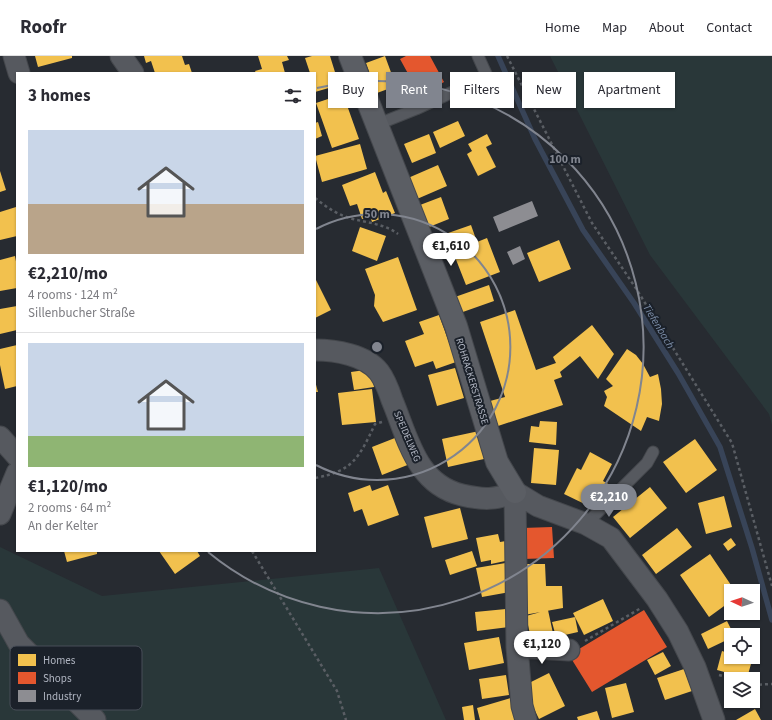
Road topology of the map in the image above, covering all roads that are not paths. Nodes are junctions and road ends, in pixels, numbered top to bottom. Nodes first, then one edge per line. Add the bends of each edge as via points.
1 (14, 56) edge
2 (121, 56) edge
3 (350, 56) edge
4 (478, 56) edge
5 (19, 72) edge
6 (131, 72) edge
7 (376, 125) junction
8 (317, 349) edge
9 (0, 437) edge
10 (652, 452) dead end
11 (16, 455) edge
12 (16, 475) edge
13 (515, 492) junction
14 (0, 514) edge
15 (586, 524) junction
16 (0, 610) edge
17 (21, 646) edge
18 (517, 647) junction
19 (569, 650) road end
20 (85, 710) edge
21 (95, 720) edge
22 (526, 720) edge
23 (714, 720) edge

1 - 5 street
2 - 6 street
3 - 7 street, ROHRACKERSTRASSE
4 - 7 lane via 487,76
7 - 13 street, ROHRACKERSTRASSE via 456,326 497,462
8 - 13 street, SPEIDELWEG via 349,355 379,372 417,462 430,478 456,493 478,498 497,499
9 - 11 street
10 - 15 lane via 647,463
12 - 14 street
13 - 15 street via 538,506
13 - 18 street
15 - 23 street via 611,538 657,599 678,632 695,668
16 - 17 street
18 - 19 street
18 - 22 street via 522,706
20 - 21 street

